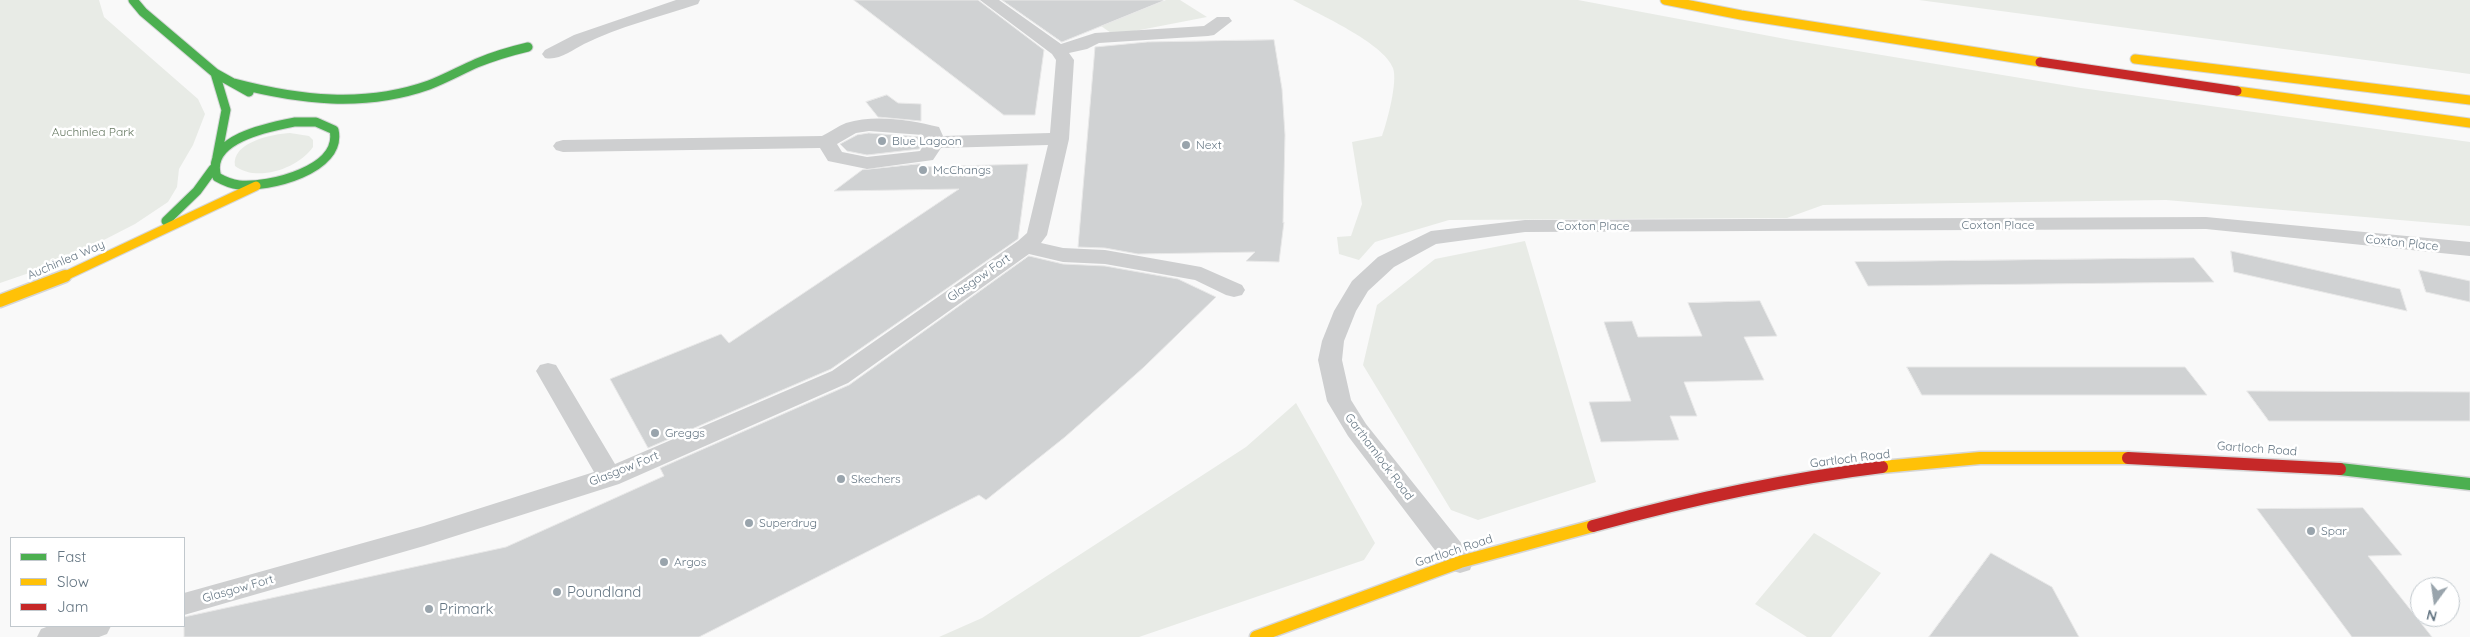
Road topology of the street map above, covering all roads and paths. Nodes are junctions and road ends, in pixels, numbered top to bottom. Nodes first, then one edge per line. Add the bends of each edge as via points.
1 (134, 0) edge
2 (692, 0) edge
3 (988, 0) edge
4 (1665, 0) edge
5 (1223, 20) dead end
6 (528, 46) dead end
7 (1058, 50) junction
8 (552, 54) dead end
9 (2125, 57) dead end
10 (215, 73) junction
11 (234, 83) junction
12 (2470, 100) edge
13 (265, 102) dead end
14 (286, 112) dead end
15 (311, 122) junction
16 (2470, 123) edge
17 (1059, 139) junction
18 (826, 142) junction
19 (935, 142) junction
20 (563, 146) dead end
21 (217, 157) junction
22 (213, 169) junction
23 (257, 185) junction
24 (1525, 226) joint
25 (142, 241) junction
26 (1025, 246) junction
27 (2470, 250) edge
28 (1234, 290) dead end
29 (0, 301) edge
30 (548, 371) dead end
31 (610, 477) junction
32 (2470, 484) edge
33 (1460, 562) junction
34 (185, 604) edge
35 (93, 627) edge
36 (51, 637) edge
37 (1256, 637) edge

1 - 10 main road via 143,12
2 - 8 street via 580,40
3 - 7 street
4 - 16 main road via 2174,83
5 - 7 street via 1208,31 1096,38
6 - 11 main road via 422,87 372,99 301,100
7 - 17 street, Glasgow Fort via 1065,60
9 - 12 main road
10 - 11 main road
10 - 21 main road via 226,110
11 - 13 main road
14 - 15 main road
15 - 21 main road via 260,129 239,139
15 - 23 main road via 334,130 338,137 332,152 310,169
17 - 19 street
17 - 26 street, Glasgow Fort via 1037,235
18 - 19 street via 851,128 884,124 932,131
18 - 19 street via 834,157 867,163 926,156
18 - 20 street
21 - 22 main road
22 - 23 main road via 217,177 229,183
22 - 25 main road, Auchinlea Way via 183,206
23 - 25 main road, Auchinlea Way
24 - 27 street, Coxton Place via 2206,223
24 - 33 street, Garthamlock Road via 1431,238 1386,262 1360,286 1344,311 1333,341 1330,360 1339,401 1357,430
25 - 29 main road, Auchinlea Way via 50,283
26 - 28 street via 1063,255 1105,257 1201,274
26 - 31 street, Glasgow Fort via 840,377
30 - 31 street
31 - 34 street, Glasgow Fort via 424,536
32 - 33 main road, Gartloch Road via 2334,468 2212,460 1980,458 1844,472 1688,499
33 - 37 main road, Gartloch Road
35 - 36 street

